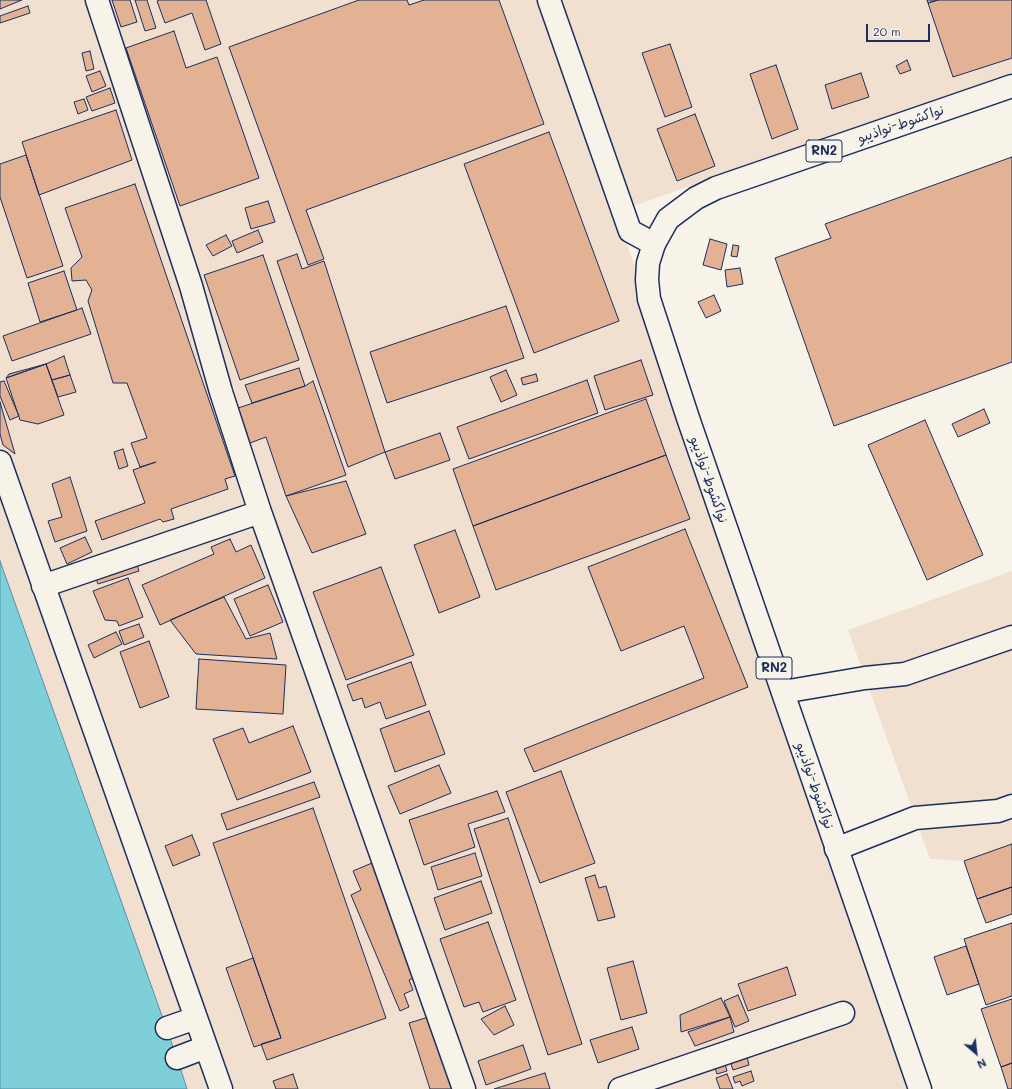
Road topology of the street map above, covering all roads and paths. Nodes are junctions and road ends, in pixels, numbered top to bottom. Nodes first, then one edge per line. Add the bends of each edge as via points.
1 (97, 0) edge
2 (549, 0) edge
3 (1012, 86) edge
4 (654, 244) junction
5 (0, 462) edge
6 (260, 512) junction
7 (43, 586) junction
8 (1012, 637) edge
9 (782, 692) junction
10 (1012, 806) edge
11 (836, 849) junction
12 (843, 1013) dead end
13 (196, 1018) junction
14 (166, 1028) dead end
15 (206, 1047) junction
16 (177, 1058) dead end
17 (221, 1089) edge
18 (464, 1089) edge
19 (620, 1089) edge
20 (920, 1089) edge

1 - 6 main road via 191,286 221,392
2 - 4 main road via 630,231
3 - 4 main road, نواكشوط-نواذيبو / RN2 via 716,188 696,198 668,220
4 - 9 main road, نواكشوط-نواذيبو / RN2 via 648,263 649,299
5 - 7 main road
6 - 7 main road
6 - 18 main road
7 - 13 main road
8 - 9 main road via 905,674
9 - 11 main road, نواكشوط-نواذيبو / RN2
10 - 11 main road via 998,811 915,818
11 - 20 main road, نواكشوط-نواذيبو / RN2
12 - 19 main road
13 - 14 main road
13 - 15 main road
15 - 16 main road
15 - 17 main road

